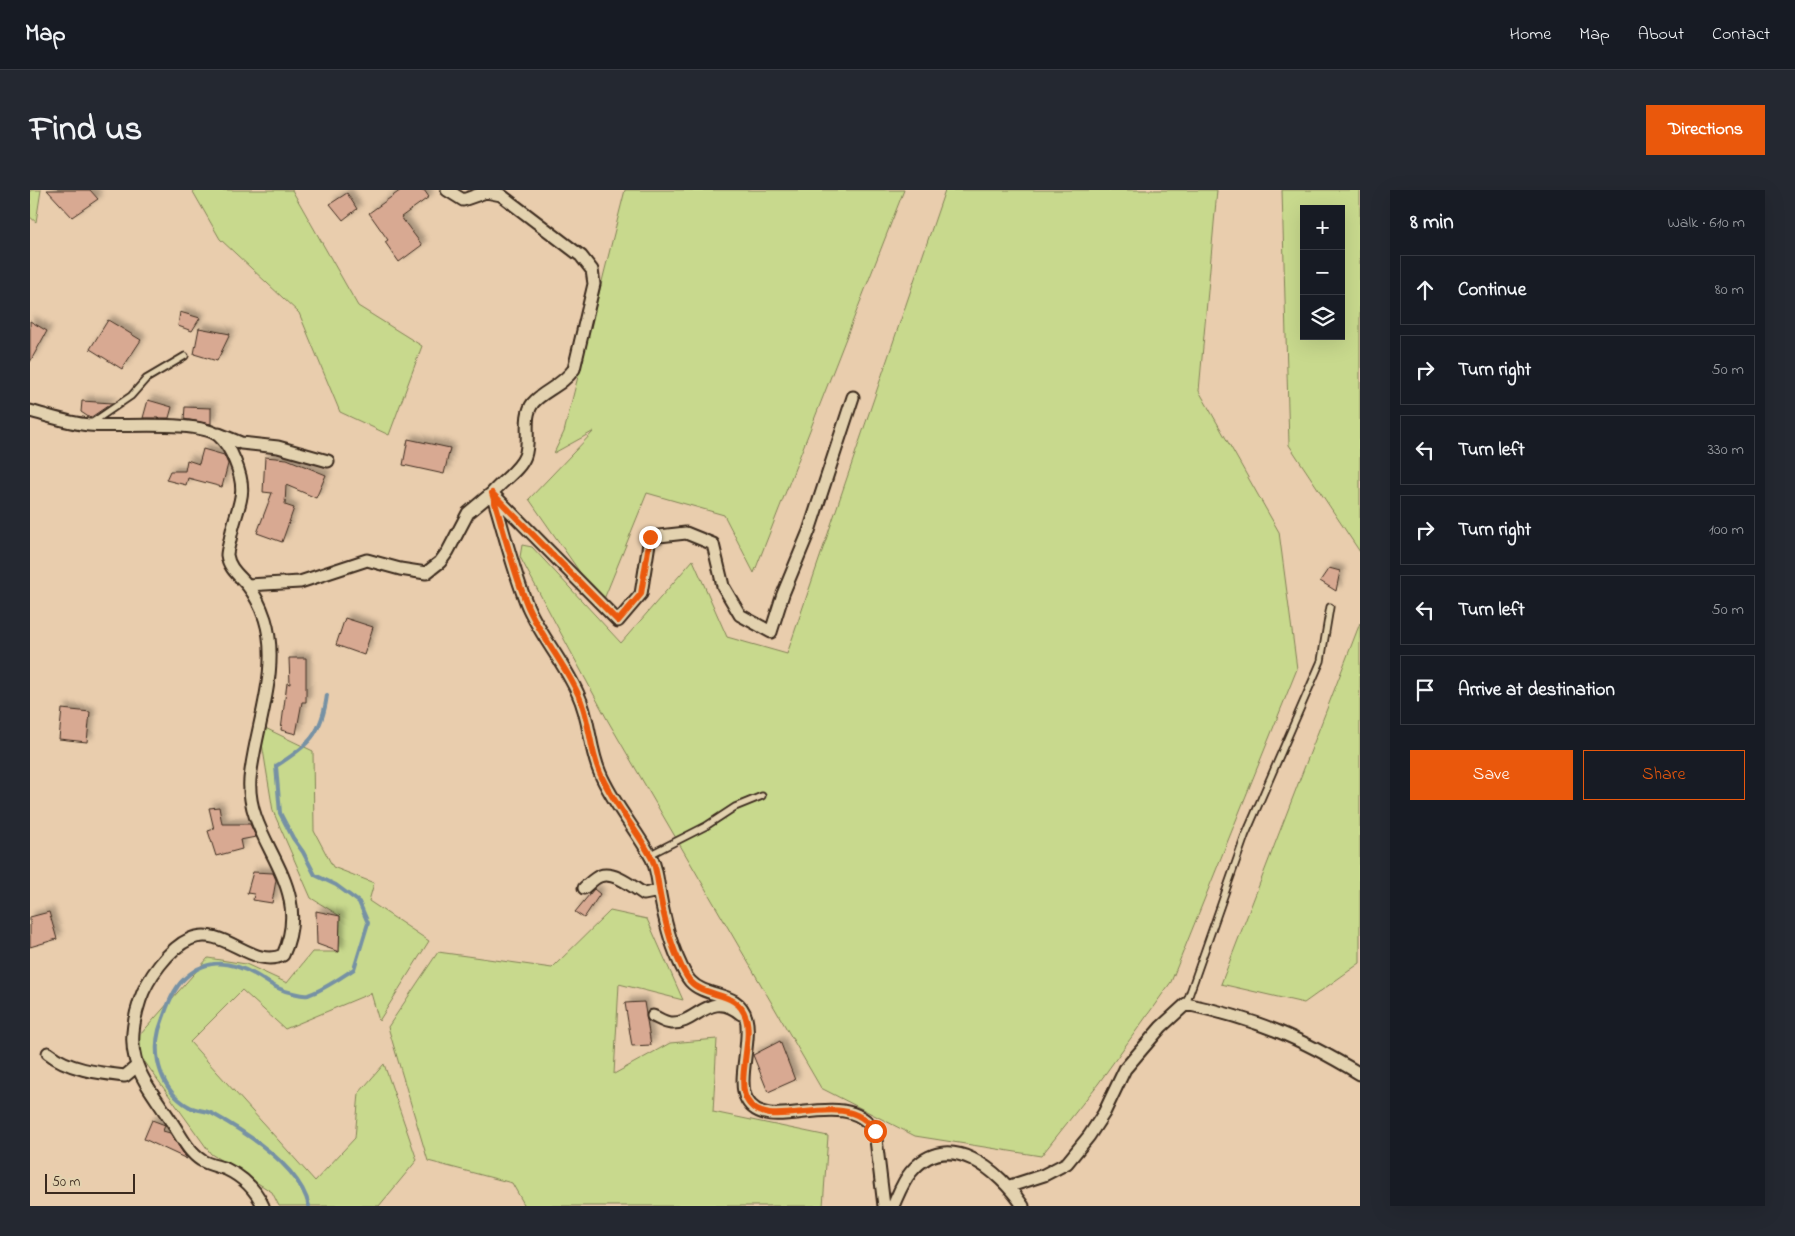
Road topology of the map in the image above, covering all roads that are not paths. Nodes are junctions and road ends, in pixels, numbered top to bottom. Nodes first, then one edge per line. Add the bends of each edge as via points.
1 (447, 190) edge
2 (185, 356) dead end
3 (852, 397) dead end
4 (30, 411) edge
5 (88, 425) junction
6 (209, 429) junction
7 (328, 461) dead end
8 (492, 493) junction
9 (247, 585) junction
10 (1330, 607) dead end
11 (762, 796) dead end
12 (649, 855) junction
13 (584, 888) dead end
14 (659, 891) junction
15 (1186, 1004) junction
16 (652, 1016) dead end
17 (746, 1018) junction
18 (48, 1053) dead end
19 (137, 1066) junction
20 (1360, 1074) edge
21 (1010, 1186) junction
22 (263, 1206) edge
23 (884, 1206) edge
24 (893, 1206) edge
25 (1023, 1206) edge

1 - 8 street via 463,200 486,192 501,194 581,256 592,270 594,284 574,369 566,380 533,403 522,463
2 - 5 lane via 146,379 131,396
3 - 8 street via 809,531 770,632 740,615 723,586 713,544 686,533 650,537 641,594 618,621
4 - 5 street
5 - 6 street
6 - 7 street via 241,443 278,447
6 - 9 street via 229,447 242,478 242,498 232,525 227,555 234,572
8 - 9 street via 468,513 448,551 426,573 367,560 300,582
8 - 12 street via 528,607 579,696 600,774
9 - 19 street via 259,602 271,649 250,780 251,809 286,882 291,907 287,946 283,954 267,958 217,937 189,939 156,971 143,992 132,1022
10 - 15 lane via 1321,661 1245,836
11 - 12 lane
12 - 14 street via 653,860
13 - 14 street via 601,876 608,876 622,880 644,894
14 - 17 street via 668,931 690,981 702,990 727,996 736,1002
15 - 20 street via 1256,1021 1319,1049
15 - 21 street via 1160,1027 1125,1069 1104,1113 1066,1163 1044,1175
16 - 17 street via 670,1024 710,1005 727,1006
17 - 23 street via 743,1082 747,1101 754,1108 780,1116 822,1110 860,1115 875,1131
18 - 19 street via 70,1066 104,1073 125,1076
19 - 22 street via 146,1086 190,1150 202,1161 227,1170 248,1183
21 - 24 street via 980,1163 957,1153 941,1153 931,1156 910,1173
21 - 25 street

